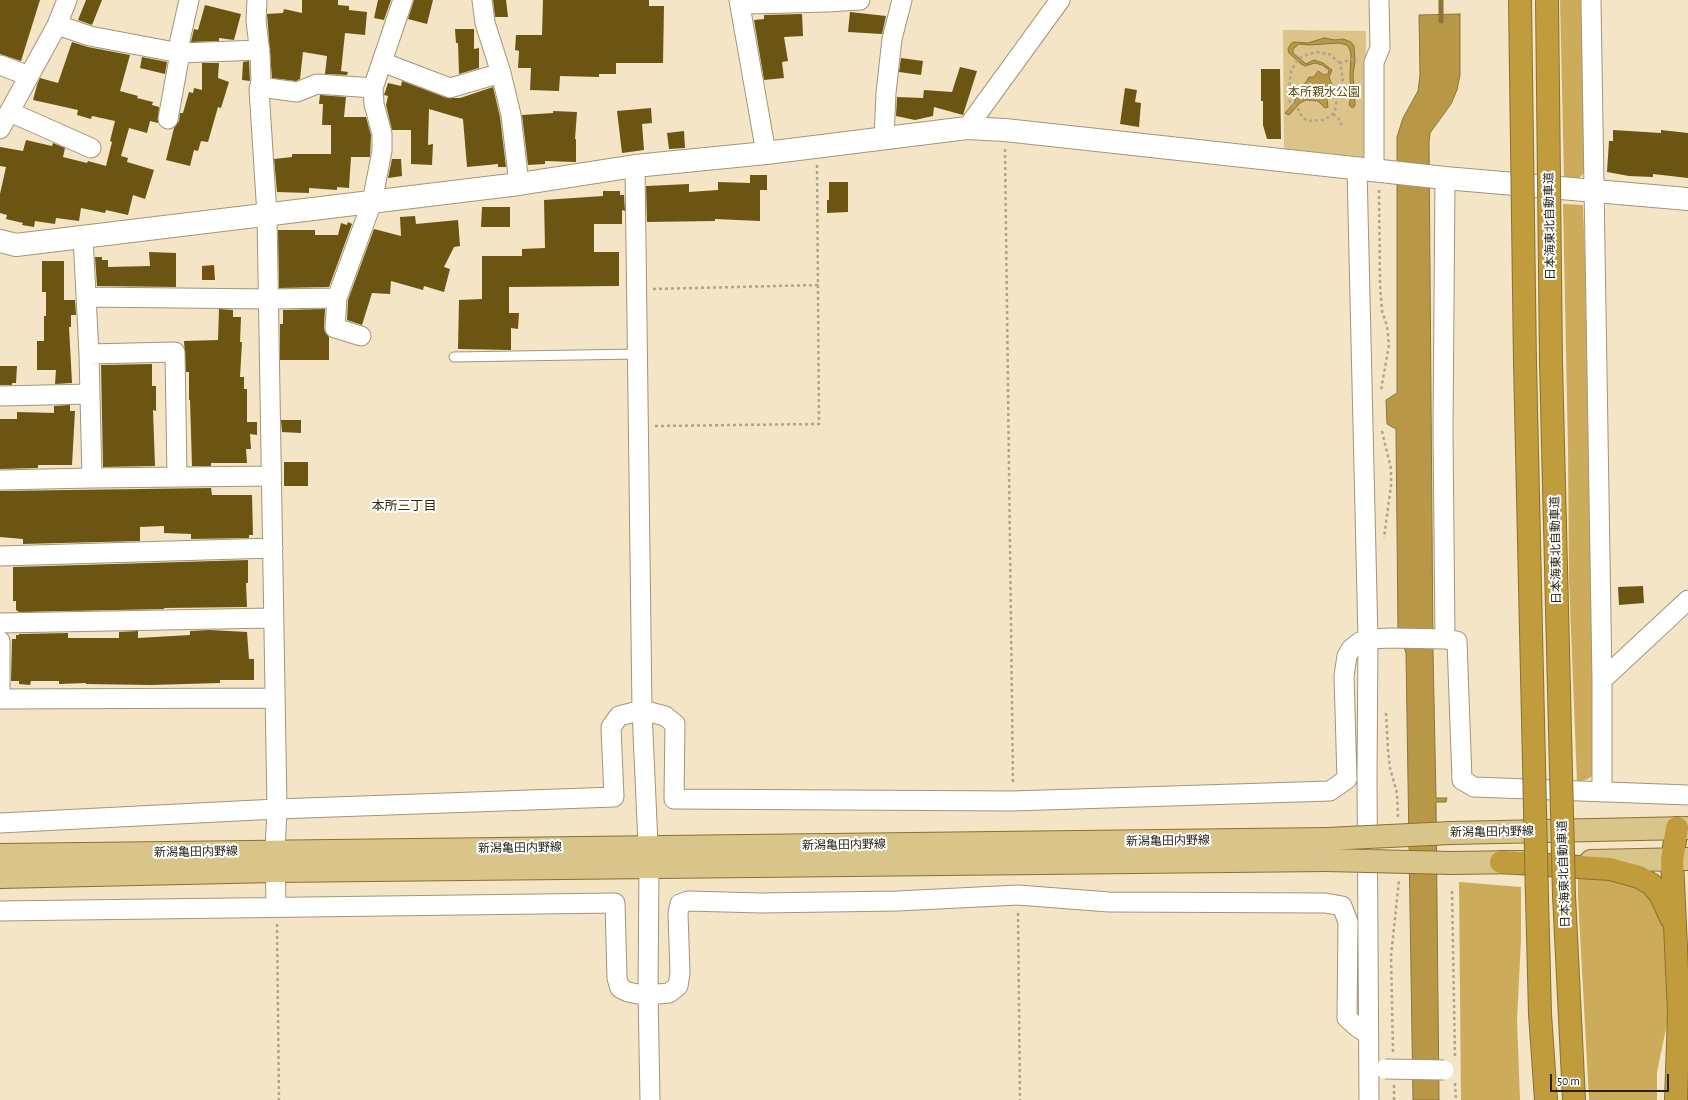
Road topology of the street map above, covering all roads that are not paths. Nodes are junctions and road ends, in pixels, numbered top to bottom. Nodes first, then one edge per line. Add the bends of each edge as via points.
1 (67, 0) edge
2 (189, 0) edge
3 (256, 0) edge
4 (403, 0) edge
5 (482, 0) edge
6 (860, 0) edge
7 (886, 0) edge
8 (902, 0) edge
9 (1060, 0) edge
10 (1379, 0) edge
11 (1520, 0) edge
12 (1547, 0) edge
13 (1591, 0) edge
14 (739, 1) edge
15 (57, 25) junction
16 (260, 50) junction
17 (180, 53) junction
18 (382, 62) junction
19 (0, 65) edge
20 (501, 73) junction
21 (29, 76) junction
22 (260, 87) junction
23 (373, 88) junction
24 (10, 112) junction
25 (168, 119) dead end
26 (967, 128) junction
27 (0, 129) edge
28 (884, 138) junction
29 (91, 148) dead end
30 (766, 153) junction
31 (635, 166) junction
32 (1365, 170) junction
33 (1445, 178) junction
34 (519, 184) junction
35 (1596, 191) junction
36 (1688, 199) edge
37 (372, 202) junction
38 (267, 215) junction
39 (83, 237) junction
40 (0, 241) edge
41 (86, 297) junction
42 (337, 298) junction
43 (268, 299) junction
44 (361, 336) dead end
45 (89, 354) junction
46 (638, 354) junction
47 (454, 357) dead end
48 (90, 394) junction
49 (0, 396) edge
50 (271, 476) junction
51 (177, 477) junction
52 (92, 478) junction
53 (0, 480) edge
54 (273, 548) junction
55 (0, 556) edge
56 (1688, 600) edge
57 (273, 618) junction
58 (0, 623) edge
59 (1368, 639) junction
60 (1445, 639) junction
61 (0, 641) edge
62 (1602, 680) junction
63 (274, 698) junction
64 (0, 699) edge
65 (642, 710) junction
66 (1602, 792) junction
67 (1688, 795) edge
68 (277, 809) junction
69 (0, 823) edge
70 (1683, 828) edge
71 (0, 855) edge
72 (648, 857) junction
73 (1682, 859) edge
74 (275, 861) junction
75 (1501, 862) junction
76 (0, 877) edge
77 (276, 907) junction
78 (0, 910) edge
79 (1685, 938) edge
80 (648, 992) junction
81 (1540, 1014) junction
82 (1368, 1034) junction
83 (1449, 1066) road end
84 (1377, 1070) junction
85 (650, 1100) edge
86 (1370, 1100) edge
87 (1539, 1100) edge
88 (1546, 1100) edge
89 (1574, 1100) edge
90 (1676, 1100) edge

1 - 15 street
2 - 17 street via 180,40
3 - 16 street
4 - 18 street
5 - 20 street via 485,23
6 - 14 street via 750,4
7 - 8 street
8 - 28 street via 892,39
9 - 26 street
10 - 32 street via 1380,48 1374,62
11 - 81 highway, bridge via 1525,379
12 - 89 highway, 日本海東北自動車道, bridge via 1551,362 1564,895
13 - 35 street
14 - 30 street
15 - 17 street via 90,36
15 - 21 street
16 - 17 street
16 - 22 street
17 - 25 street
18 - 20 street via 450,88
18 - 23 street
19 - 21 street
20 - 34 street via 511,115
21 - 24 street
22 - 23 street via 296,92 318,84
22 - 38 street
23 - 37 street via 382,146
24 - 27 street
24 - 29 street
26 - 28 street
26 - 32 street
28 - 30 street
30 - 31 street
31 - 34 street
31 - 46 street
32 - 33 street
32 - 59 street
33 - 35 street
33 - 60 street
34 - 37 street
35 - 36 street
35 - 62 street
37 - 38 street
37 - 42 street
38 - 39 street
38 - 43 street
39 - 40 street via 16,245
39 - 41 street
41 - 43 street
41 - 45 street
42 - 43 street
42 - 44 street via 335,328
43 - 50 street
45 - 48 street
45 - 51 street via 175,352
46 - 47 lane
46 - 65 street
48 - 49 street
48 - 52 street
50 - 51 street
50 - 54 street
51 - 52 street
52 - 53 street
54 - 55 street
54 - 57 street
56 - 62 street
57 - 58 street
57 - 63 street
59 - 60 street
59 - 65 street via 1351,649 1347,656 1344,676 1347,780 1330,790 1012,801 674,799 675,724 665,716
59 - 82 street
60 - 66 street via 1457,641 1462,780 1474,787
61 - 64 street
62 - 66 street
63 - 64 street
63 - 68 street
65 - 68 street via 619,716 611,727 614,797
65 - 72 street
66 - 67 street
68 - 69 street
68 - 74 street
70 - 72 main road, 新潟亀田内野線, bridge
70 - 73 highway
71 - 74 main road, 新潟亀田内野線
72 - 74 main road, 新潟亀田内野線
72 - 75 main road, 新潟亀田内野線, bridge
72 - 80 street
73 - 75 main road, 新潟亀田内野線
73 - 79 highway
74 - 76 main road, 新潟亀田内野線
74 - 77 street
75 - 79 highway via 1610,870 1639,877 1651,884 1660,894 1671,919
77 - 78 street
77 - 80 street via 615,903 617,978 620,988 638,994
79 - 90 highway
80 - 82 street via 669,993 678,986 678,913 680,904 688,901 898,901 1018,895 1109,902 1325,902 1342,906 1348,922 1347,1018
80 - 85 street
81 - 87 highway
81 - 88 highway
82 - 84 street
83 - 84 street, bridge
84 - 86 street

